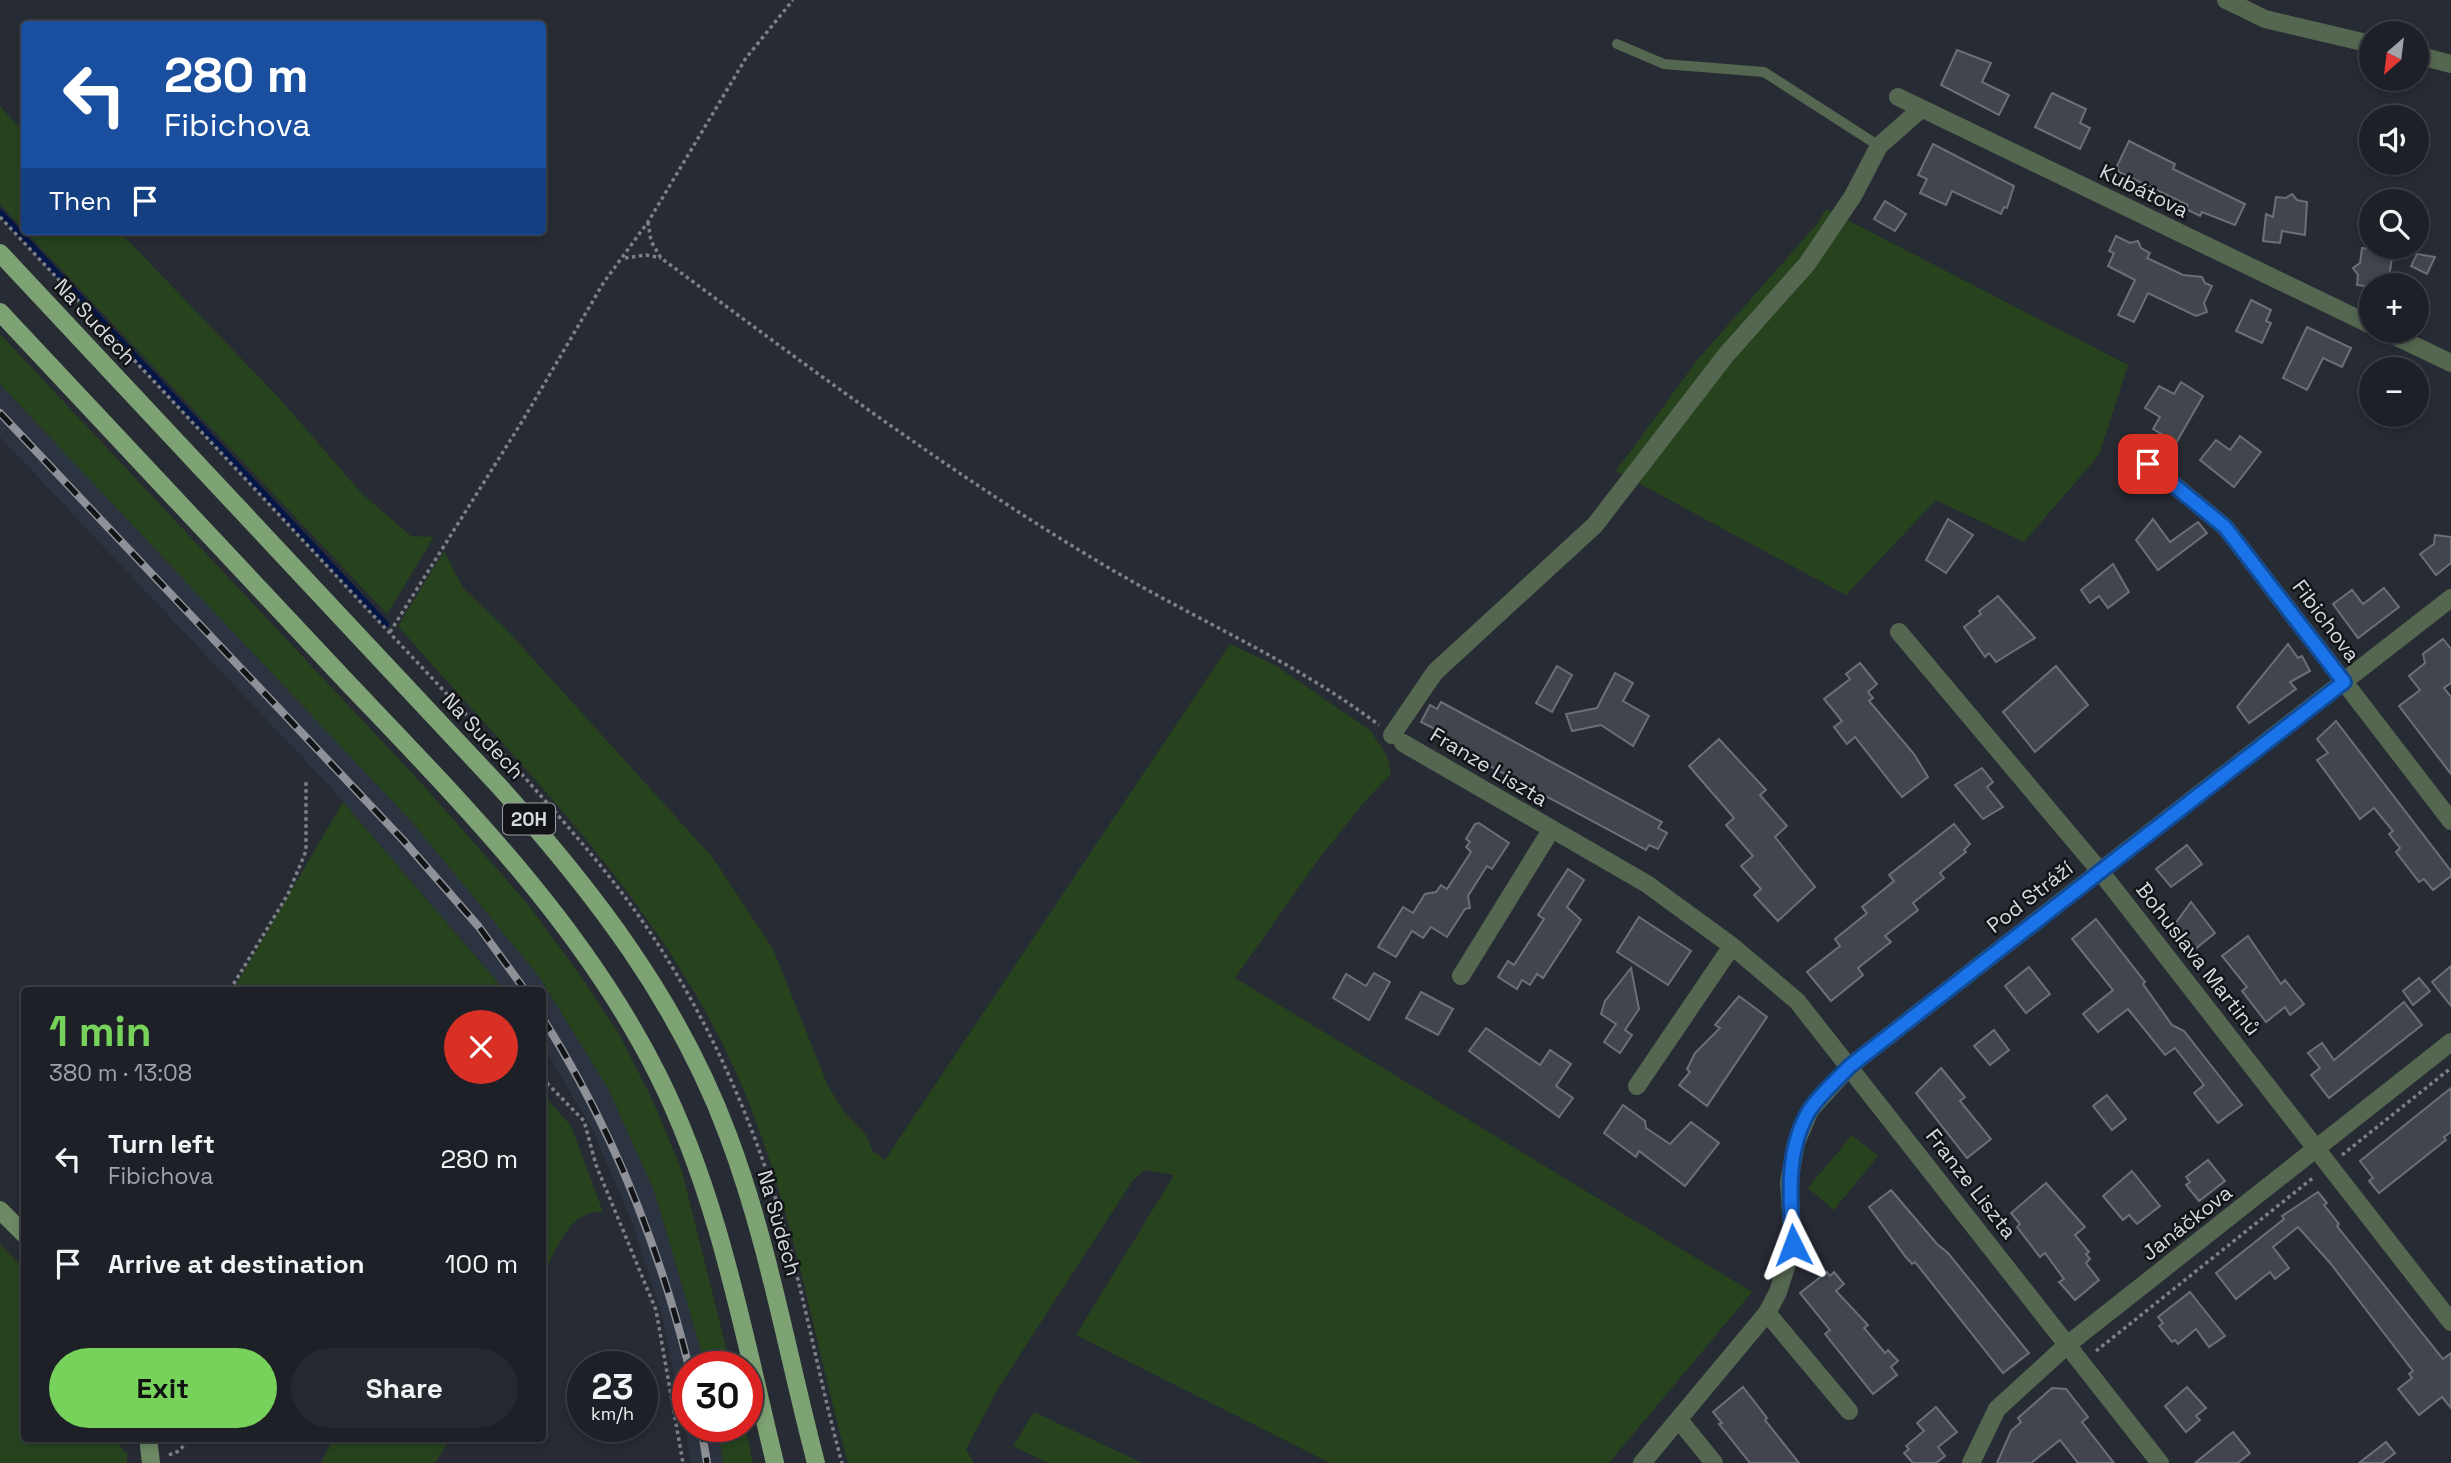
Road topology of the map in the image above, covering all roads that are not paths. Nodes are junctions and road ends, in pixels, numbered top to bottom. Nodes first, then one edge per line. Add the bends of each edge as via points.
1 (2226, 0) edge
2 (2359, 41) edge
3 (1617, 44) dead end
4 (2429, 58) edge
5 (2451, 64) edge
6 (1898, 97) dead end
7 (1921, 108) junction
8 (1879, 146) junction
9 (0, 253) edge
10 (0, 312) edge
11 (2359, 319) edge
12 (2409, 343) edge
13 (2451, 363) edge
14 (2148, 464) dead end
15 (2451, 598) edge
16 (1899, 632) dead end
17 (2344, 682) junction
18 (2451, 821) edge
19 (1551, 830) junction
20 (2101, 871) junction
21 (1732, 946) junction
22 (1461, 976) dead end
23 (2451, 1042) edge
24 (1850, 1066) junction
25 (1637, 1086) dead end
26 (2316, 1151) junction
27 (0, 1210) edge
28 (21, 1231) edge
29 (1767, 1313) junction
30 (2451, 1322) edge
31 (2067, 1345) junction
32 (1849, 1411) dead end
33 (1679, 1420) junction
34 (148, 1442) edge
35 (1974, 1461) edge
36 (151, 1462) edge
37 (775, 1463) edge
38 (816, 1463) edge
39 (1642, 1463) edge
40 (1714, 1463) edge
41 (2160, 1463) edge

1 - 2 street via 2265,19
3 - 8 lane via 1664,64 1764,72
4 - 5 street
6 - 7 street, Kubátova
7 - 8 street
7 - 11 street, Kubátova
8 - 19 street, Franze Liszta via 1853,196 1807,264 1726,355 1595,525 1435,672 1398,739
9 - 38 main road, Na Sudech / 20H via 499,786 622,935 669,1009 727,1134 766,1255
10 - 37 main road, 20H via 469,812 554,910 611,990 660,1078 699,1172
12 - 13 street
14 - 17 street, Fibichova via 2225,527
15 - 17 street, Pod Stráží
16 - 20 street, Bohuslava Martinů
17 - 18 street, Fibichova
17 - 20 street, Pod Stráží
19 - 21 street, Franze Liszta via 1647,884
19 - 22 street, Franze Liszta
20 - 24 street, Pod Stráží
20 - 26 street, Bohuslava Martinů
21 - 24 street, Franze Liszta via 1797,1001
21 - 25 street
23 - 26 street, Janáčkova
24 - 29 street, Pod Stráží via 1810,1110 1796,1143 1789,1182 1793,1245
24 - 31 street, Franze Liszta
26 - 30 street, Bohuslava Martinů
26 - 31 street, Janáčkova
27 - 28 street
29 - 32 street
29 - 33 street, Pod Stráží
31 - 35 street, Janáčkova via 1997,1409
31 - 41 street, Franze Liszta
33 - 39 street, Pod Stráží
33 - 40 street
34 - 36 street

